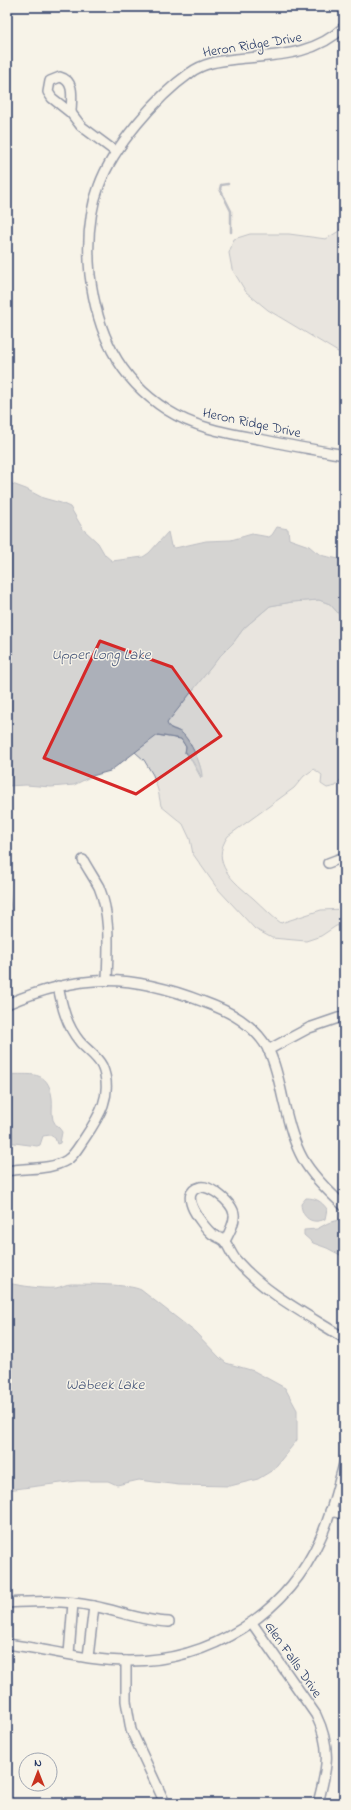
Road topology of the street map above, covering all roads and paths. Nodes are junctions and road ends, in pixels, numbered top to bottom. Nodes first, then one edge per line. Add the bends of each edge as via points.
1 (344, 26) edge
2 (71, 113) dead end
3 (116, 152) junction
4 (344, 455) edge
5 (344, 857) edge
6 (83, 860) dead end
7 (328, 863) dead end
8 (107, 980) junction
9 (58, 986) junction
10 (7, 1004) edge
11 (344, 1016) edge
12 (268, 1050) junction
13 (7, 1171) edge
14 (344, 1206) edge
15 (225, 1241) junction
16 (344, 1338) edge
17 (344, 1464) edge
18 (330, 1511) junction
19 (344, 1514) edge
20 (7, 1603) edge
21 (73, 1603) junction
22 (94, 1606) junction
23 (169, 1622) dead end
24 (252, 1623) junction
25 (7, 1644) edge
26 (69, 1654) junction
27 (88, 1657) junction
28 (126, 1661) junction
29 (165, 1803) edge
30 (318, 1803) edge

1 - 3 street, Heron Ridge Drive via 326,41 304,51 216,62 198,68 156,103
2 - 3 street via 81,126
3 - 4 street, Heron Ridge Drive via 94,200 89,223 88,252 98,318 122,368 154,401 193,424 218,432
5 - 7 street
6 - 8 street via 105,906 108,932
8 - 9 street
8 - 12 street via 161,987 220,1008 248,1025
9 - 10 street
9 - 13 street via 64,1015 71,1029 80,1043 102,1066 106,1081 104,1103 92,1128 67,1160 43,1168
11 - 12 street via 309,1028
12 - 14 street via 276,1069 297,1150 317,1181
15 - 15 street via 235,1215 231,1205 206,1187 194,1190 191,1198 198,1218 214,1235
15 - 16 street via 236,1260 264,1287
17 - 18 street
18 - 19 street
18 - 24 street via 320,1539 303,1571 281,1597
20 - 21 street
21 - 22 street
21 - 26 street
22 - 23 street via 143,1619
22 - 27 street
24 - 28 street via 218,1642 188,1653
24 - 30 street, Glen Falls Drive via 316,1715 322,1728 327,1759
25 - 26 street
26 - 27 street
27 - 28 street
28 - 29 street via 126,1702 131,1730

